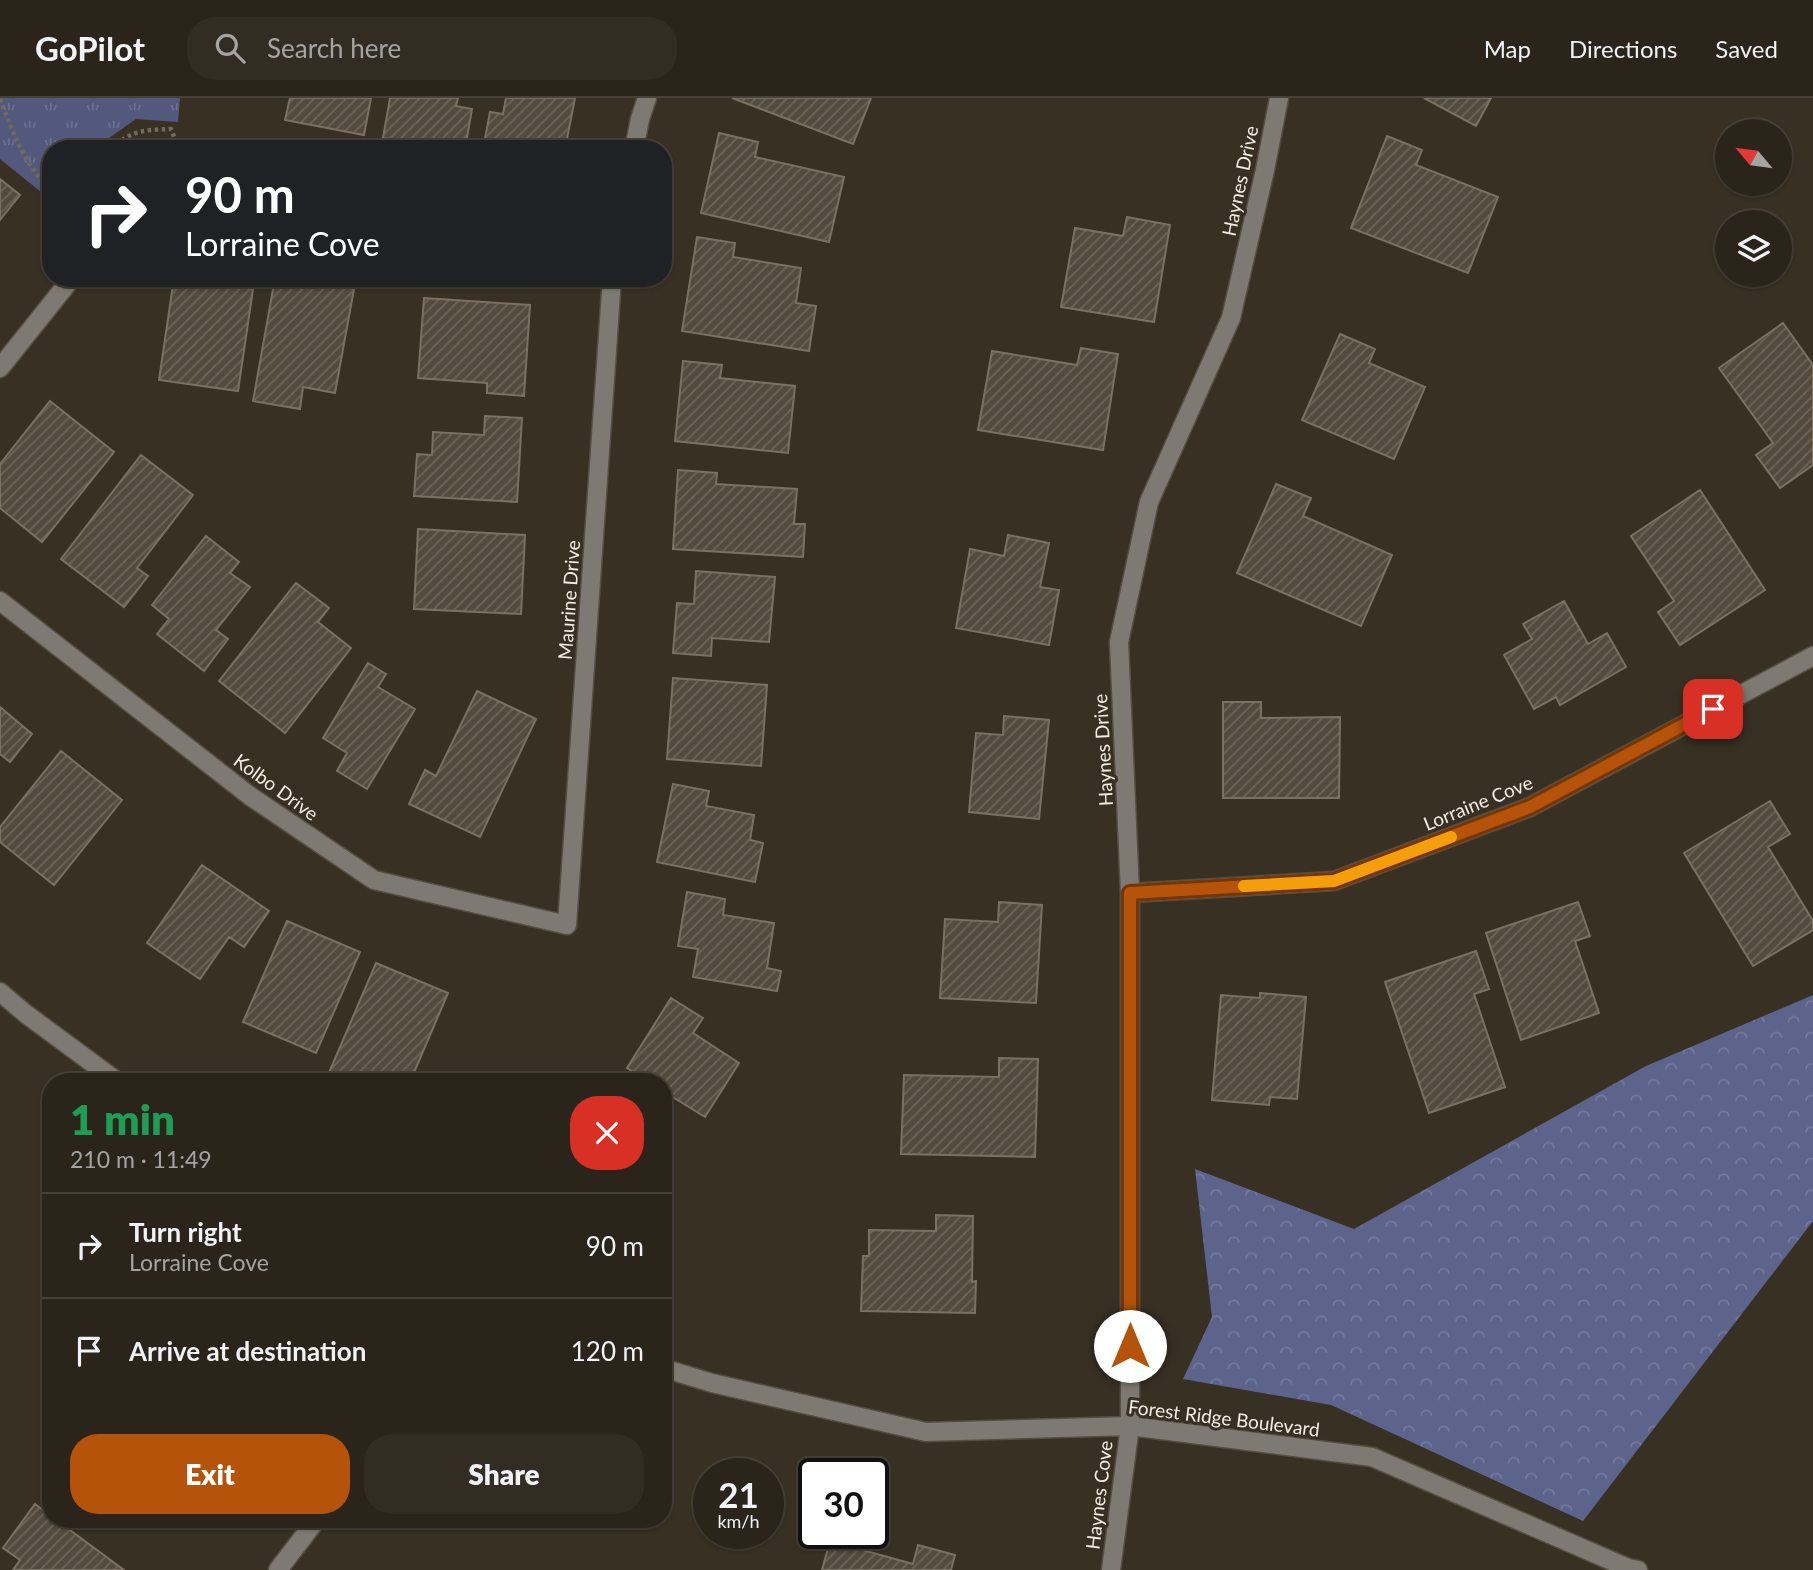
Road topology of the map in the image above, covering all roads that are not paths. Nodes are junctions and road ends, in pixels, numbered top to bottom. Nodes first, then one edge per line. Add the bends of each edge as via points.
1 (647, 98) edge
2 (1279, 98) edge
3 (636, 140) edge
4 (65, 287) edge
5 (611, 287) edge
6 (0, 368) edge
7 (0, 601) edge
8 (1813, 656) edge
9 (1130, 893) junction
10 (567, 925) joint
11 (0, 992) edge
12 (106, 1073) edge
13 (672, 1371) edge
14 (1129, 1426) junction
15 (310, 1528) edge
16 (278, 1570) edge
17 (1111, 1570) edge
18 (1638, 1570) edge

1 - 3 street
2 - 9 street, Haynes Drive via 1231,318 1149,502 1119,642
4 - 6 street
5 - 10 street, Maurine Drive
7 - 10 street, Kolbo Drive via 250,796 374,880
8 - 9 street, Lorraine Cove via 1530,807 1334,881
9 - 14 street, Haynes Drive
11 - 12 street
13 - 14 street, Forest Ridge Boulevard via 926,1432
14 - 17 street, Haynes Cove
14 - 18 street, Forest Ridge Boulevard via 1372,1457
15 - 16 street

